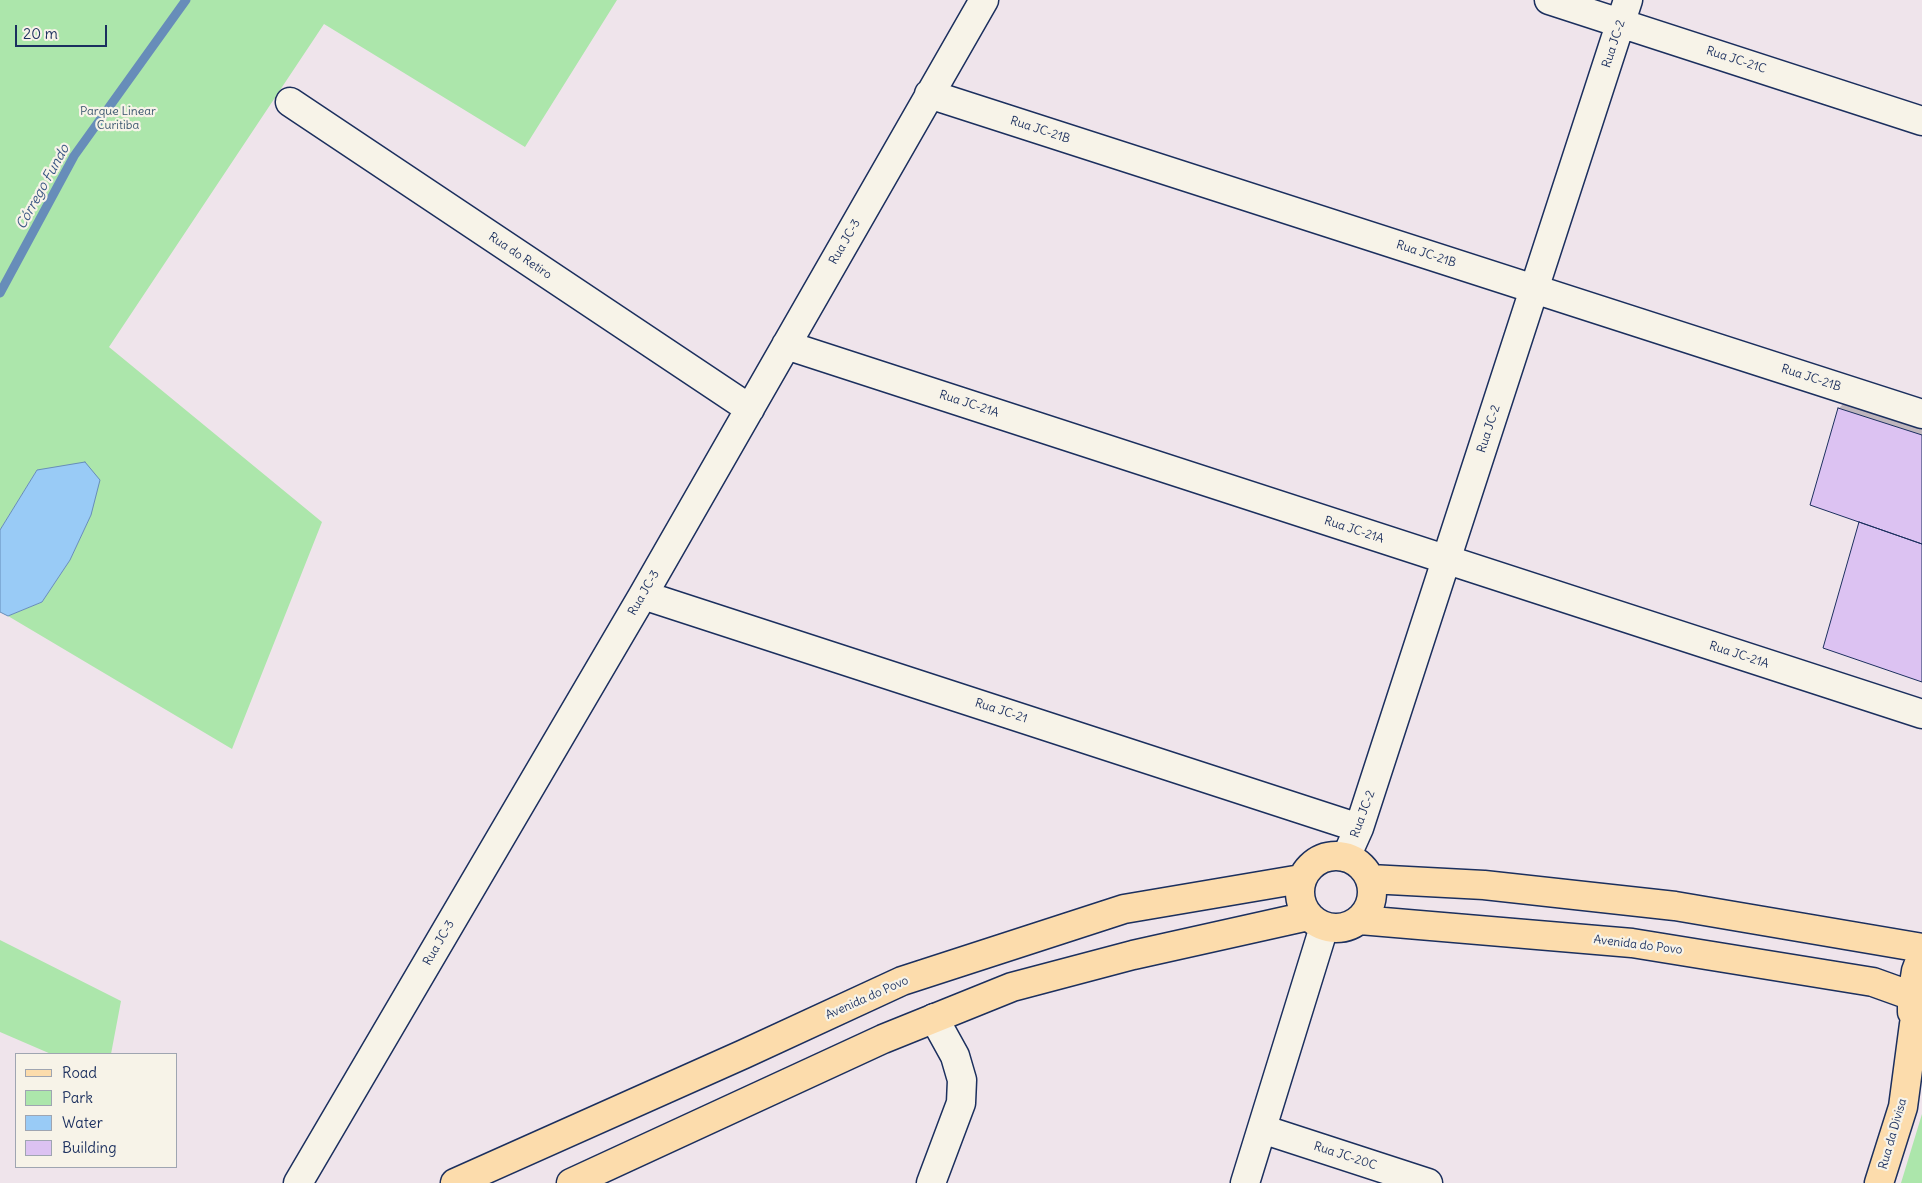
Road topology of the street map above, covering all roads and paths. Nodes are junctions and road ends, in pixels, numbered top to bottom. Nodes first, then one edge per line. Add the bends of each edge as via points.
1 (984, 0) edge
2 (1549, 0) edge
3 (1624, 12) edge
4 (929, 94) junction
5 (290, 102) dead end
6 (1922, 121) edge
7 (1535, 289) junction
8 (786, 345) junction
9 (750, 409) junction
10 (1922, 414) edge
11 (1447, 560) junction
12 (643, 595) junction
13 (1922, 714) edge
14 (1360, 828) junction
15 (1346, 857) junction
16 (1301, 879) junction
17 (1370, 879) junction
18 (1360, 920) junction
19 (1316, 922) junction
20 (1922, 948) edge
21 (1922, 955) edge
22 (1912, 996) junction
23 (934, 1018) junction
24 (1918, 1034) edge
25 (1262, 1129) junction
26 (298, 1183) edge
27 (455, 1183) edge
28 (571, 1183) edge
29 (931, 1183) edge
30 (1245, 1183) edge
31 (1428, 1183) edge
32 (1879, 1183) edge

1 - 4 street, Rua JC-3
2 - 3 street, Rua JC-21C
3 - 6 street, Rua JC-21C
3 - 7 street, Rua JC-2
4 - 7 street, Rua JC-21B
4 - 8 street, Rua JC-3
5 - 9 street, Rua do Retiro
7 - 10 street, Rua JC-21B
7 - 11 street, Rua JC-2
8 - 9 street, Rua JC-3
8 - 11 street, Rua JC-21A
9 - 12 street, Rua JC-3
11 - 13 street, Rua JC-21A
11 - 14 street, Rua JC-2
12 - 14 street, Rua JC-21
12 - 26 street, Rua JC-3
14 - 15 street, Rua JC-2
15 - 16 main road via 1328,856 1312,864
15 - 17 main road via 1360,866
16 - 19 main road via 1299,899
16 - 27 main road, Avenida do Povo via 1124,909 902,981
17 - 18 main road via 1372,894 1369,908
17 - 20 main road via 1484,885 1675,906
18 - 19 main road via 1343,928
18 - 22 main road, Avenida do Povo via 1632,943 1873,982
19 - 23 main road via 1133,955 1012,987
19 - 25 street
21 - 22 main road, Rua da Divisa
22 - 24 main road, Rua da Divisa
23 - 28 main road
23 - 29 street via 956,1056 962,1080 961,1103
24 - 32 main road, Rua da Divisa via 1903,1107
25 - 30 street
25 - 31 street, Rua JC-20C

